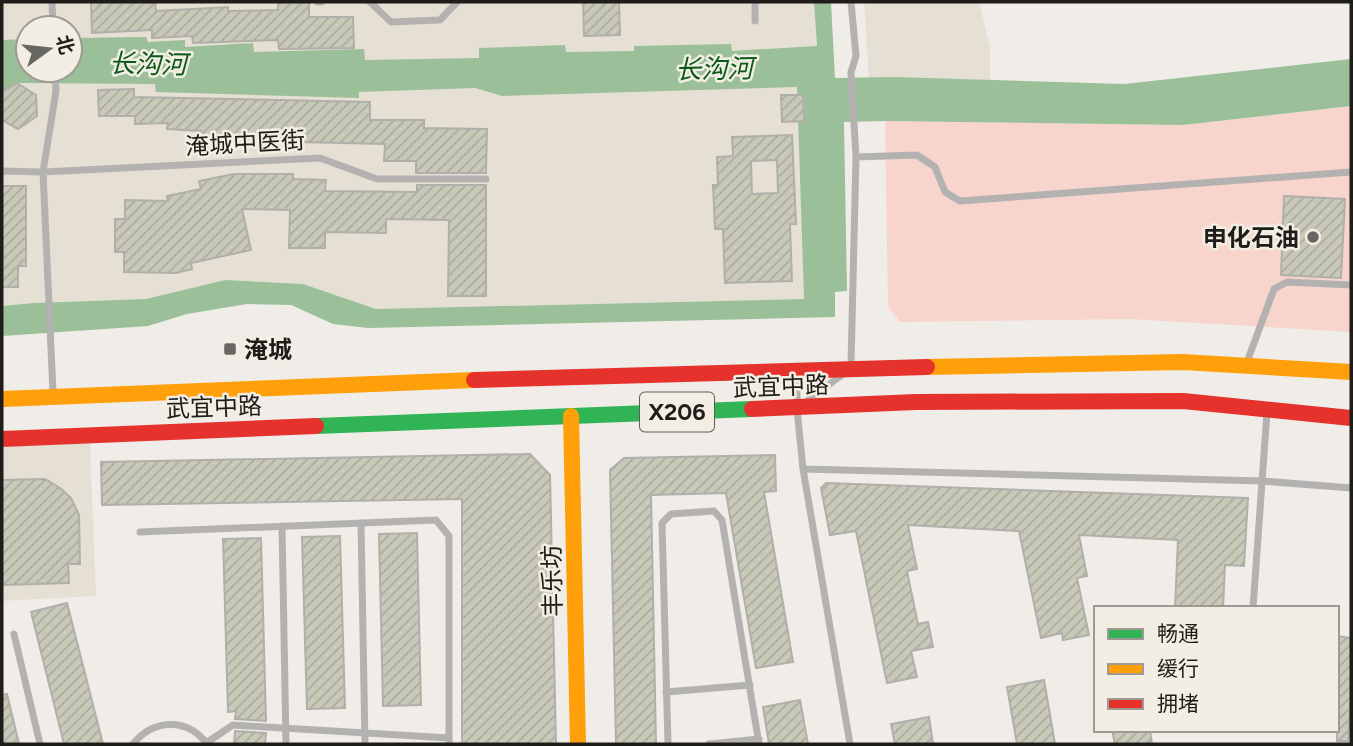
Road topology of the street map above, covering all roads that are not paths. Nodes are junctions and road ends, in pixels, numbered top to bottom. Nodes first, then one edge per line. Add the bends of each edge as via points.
1 (370, 2) edge
2 (457, 2) edge
3 (755, 2) edge
4 (851, 2) edge
5 (755, 20) dead end
6 (56, 84) edge
7 (856, 157) junction
8 (2, 171) edge
9 (43, 172) junction
10 (1351, 172) edge
11 (486, 179) dead end
12 (1351, 285) edge
13 (1246, 366) junction
14 (851, 368) junction
15 (797, 370) junction
16 (1322, 370) junction
17 (1351, 372) edge
18 (1351, 378) edge
19 (53, 396) junction
20 (2, 399) edge
21 (797, 409) junction
22 (1267, 411) junction
23 (571, 416) junction
24 (1351, 418) edge
25 (2, 439) edge
26 (803, 469) junction
27 (1262, 481) junction
28 (1351, 488) edge
29 (360, 523) junction
30 (282, 526) junction
31 (140, 532) dead end
32 (1253, 606) edge
33 (14, 634) dead end
34 (750, 685) junction
35 (666, 692) junction
36 (287, 728) junction
37 (366, 733) junction
38 (449, 741) edge
39 (759, 742) edge
40 (40, 744) edge
41 (133, 744) edge
42 (206, 744) edge
43 (286, 744) edge
44 (365, 744) edge
45 (578, 744) edge
46 (668, 744) edge
47 (709, 744) edge
48 (850, 744) edge

1 - 2 lane via 391,22 440,20
3 - 5 lane
4 - 7 lane
6 - 9 lane
7 - 10 lane via 917,155 935,167 945,192 960,201
7 - 14 lane
8 - 9 lane, 淹城中医街
9 - 11 lane, 淹城中医街 via 320,158 377,179
9 - 19 lane
12 - 13 lane via 1287,282 1274,289
13 - 14 main road, 武宜中路 / X206 via 1183,362
13 - 16 main road, 武宜中路 / X206
14 - 15 main road, 武宜中路 / X206
14 - 21 lane
15 - 19 main road, 武宜中路 / X206
15 - 21 lane
16 - 17 main road, 武宜中路 / X206
16 - 18 lane
19 - 20 main road, 武宜中路 / X206
21 - 22 main road, 武宜中路 / X206 via 916,402 1184,401
21 - 23 main road, 武宜中路 / X206
21 - 26 lane
22 - 24 main road, 武宜中路 / X206
22 - 27 lane
23 - 25 main road, 武宜中路 / X206
23 - 45 main road, 丰乐坊
26 - 27 lane
26 - 48 lane
27 - 28 lane
27 - 32 lane
29 - 30 lane
29 - 37 lane
29 - 38 lane via 436,520 449,536
30 - 31 lane
30 - 36 lane
33 - 40 lane
34 - 35 lane
34 - 35 lane via 722,520 714,511 671,514 662,523
34 - 39 lane
35 - 46 lane
36 - 37 lane
36 - 42 lane via 233,725
36 - 43 lane
37 - 38 lane
37 - 44 lane
39 - 47 lane
41 - 42 lane via 159,725 174,724 189,728

